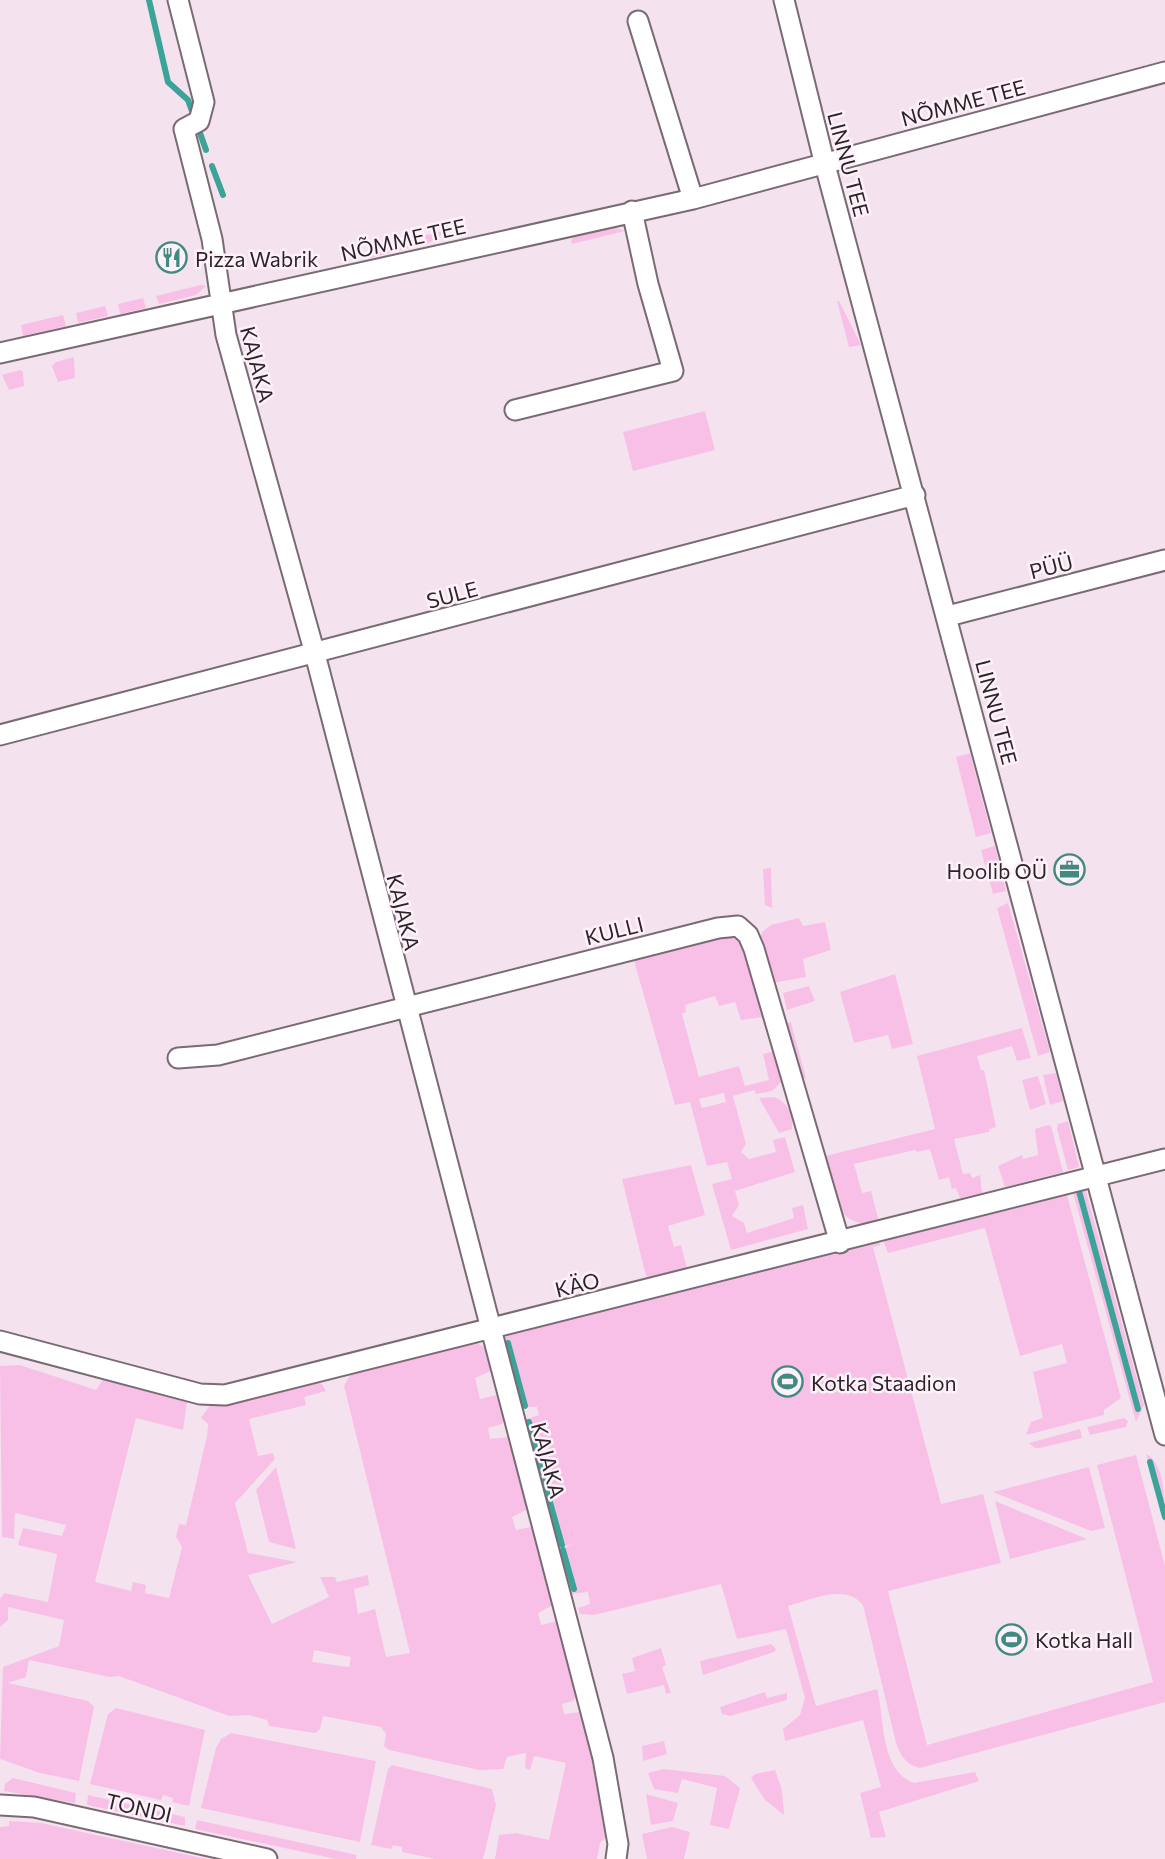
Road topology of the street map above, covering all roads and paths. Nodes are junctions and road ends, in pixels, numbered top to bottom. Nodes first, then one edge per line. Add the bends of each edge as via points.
1 (178, 0) edge
2 (784, 0) edge
3 (638, 22) dead end
4 (1165, 72) edge
5 (824, 162) junction
6 (693, 199) junction
7 (632, 211) junction
8 (220, 303) junction
9 (0, 353) edge
10 (515, 410) dead end
11 (915, 495) junction
12 (1165, 560) edge
13 (948, 616) junction
14 (315, 654) junction
15 (0, 735) edge
16 (405, 1005) junction
17 (178, 1058) dead end
18 (1165, 1159) edge
19 (1096, 1177) junction
20 (839, 1242) junction
21 (491, 1329) junction
22 (0, 1341) edge
23 (1165, 1435) edge
24 (0, 1805) edge
25 (620, 1854) edge
26 (267, 1859) edge

1 - 8 street, KAJAKA via 204,102 199,121 184,129 212,239
2 - 5 street, LINNU TEE
3 - 6 street
4 - 5 street, NÕMME TEE
5 - 6 street, NÕMME TEE
5 - 11 street, LINNU TEE
6 - 7 street, NÕMME TEE
7 - 8 street, NÕMME TEE
7 - 10 street via 673,371
8 - 9 street, NÕMME TEE
8 - 14 street, KAJAKA
11 - 13 street, LINNU TEE
11 - 14 street, SULE
12 - 13 street, PÜÜ
13 - 19 street, LINNU TEE
14 - 15 street, SULE
14 - 16 street, KAJAKA
16 - 17 street, KULLI via 218,1055
16 - 20 street, KULLI via 737,926 748,935 754,950
16 - 21 street, KAJAKA
18 - 19 street, KÄO
19 - 20 street, KÄO
19 - 23 street, LINNU TEE
20 - 21 street, KÄO
21 - 22 street, KÄO via 214,1396
21 - 25 street, KAJAKA via 603,1758
24 - 26 street, TONDI via 33,1807

